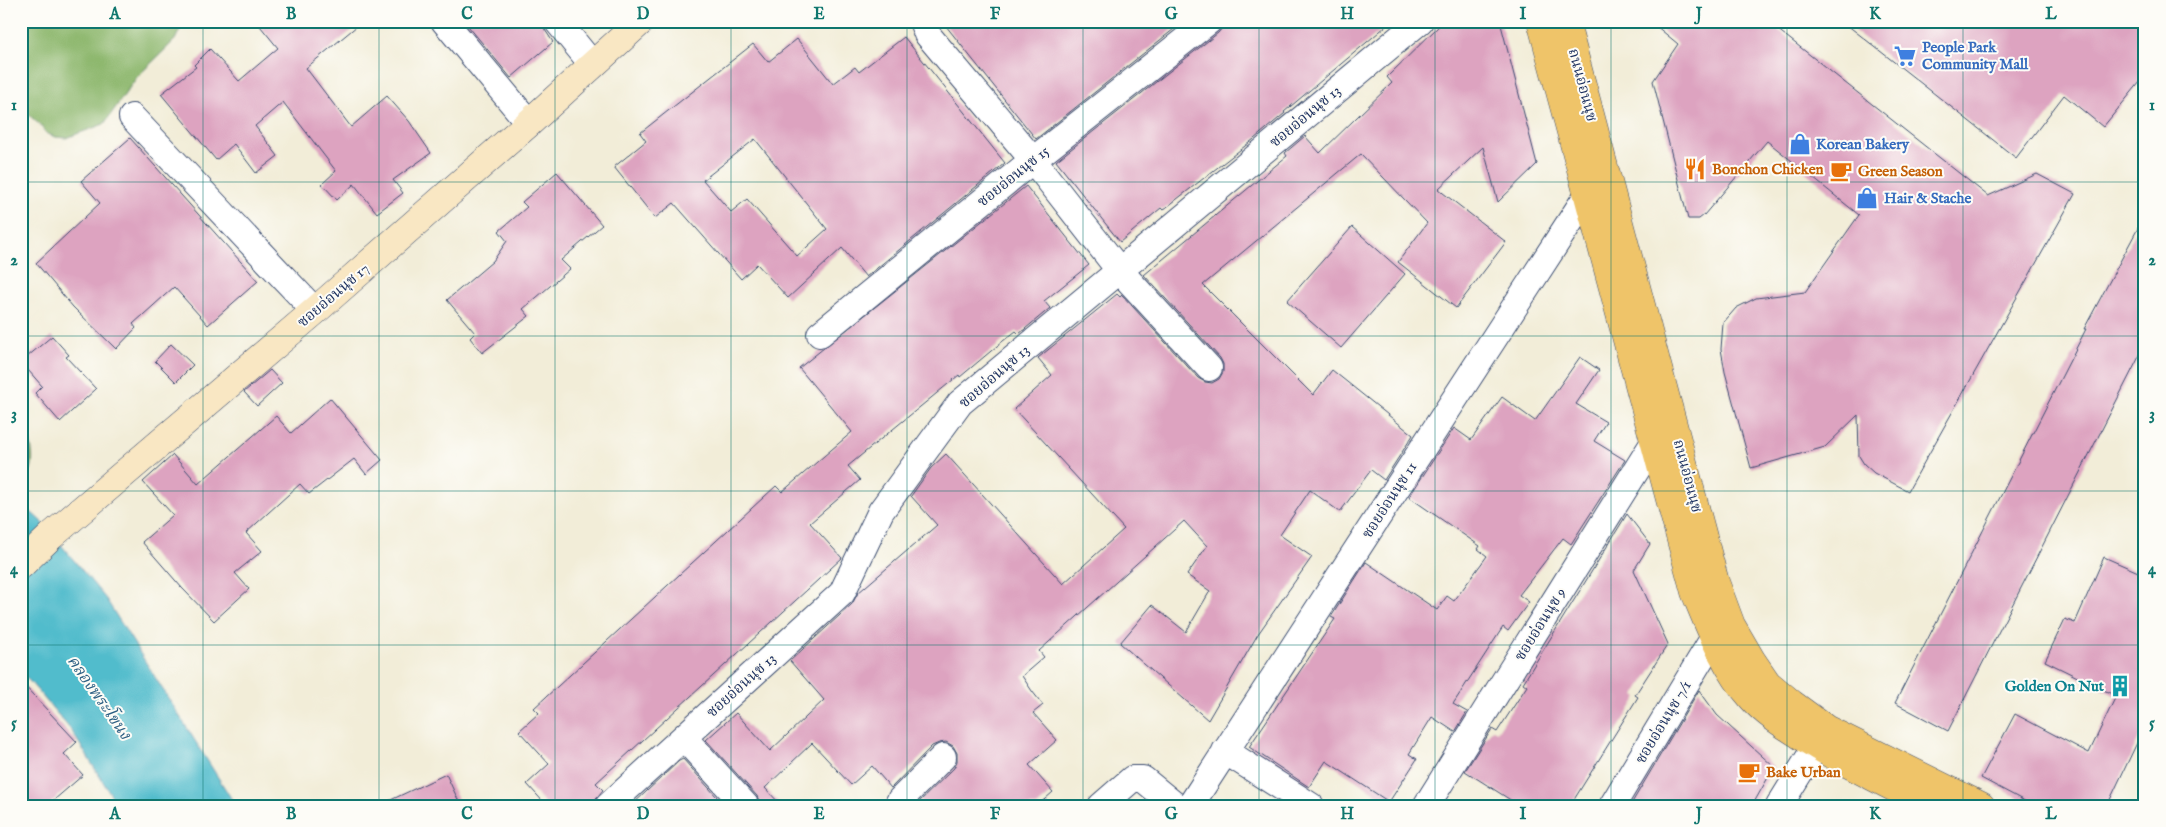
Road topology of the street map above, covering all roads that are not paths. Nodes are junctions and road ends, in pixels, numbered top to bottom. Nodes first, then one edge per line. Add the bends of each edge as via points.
1 (444, 21) edge
2 (557, 21) edge
3 (641, 21) edge
4 (922, 21) edge
5 (1209, 21) edge
6 (1420, 21) edge
7 (1541, 21) edge
8 (1565, 21) edge
9 (592, 64) junction
10 (132, 117) dead end
11 (529, 123) junction
12 (1033, 160) junction
13 (1588, 194) junction
14 (1119, 270) junction
15 (315, 311) junction
16 (820, 334) dead end
17 (1209, 368) dead end
18 (1654, 442) junction
19 (21, 565) edge
20 (1714, 637) junction
21 (684, 738) junction
22 (1816, 746) junction
23 (1225, 751) junction
24 (943, 758) dead end
25 (1280, 799) edge
26 (608, 806) edge
27 (746, 806) edge
28 (897, 806) edge
29 (1101, 806) edge
30 (1176, 806) edge
31 (1190, 806) edge
32 (1311, 806) edge
33 (1426, 806) edge
34 (1612, 806) edge
35 (1779, 806) edge
36 (1930, 806) edge
37 (1981, 806) edge

1 - 11 street
2 - 9 street
3 - 9 street, ซอยอ่อนนุช 17
4 - 12 street via 927,34
5 - 12 street, ซอยอ่อนนุช 15
6 - 14 street, ซอยอ่อนนุช 13
7 - 13 main road, ถนนอ่อนนุช
8 - 37 main road, ถนนอ่อนนุช via 1715,582 1731,625 1767,683 1826,729
9 - 11 street, ซอยอ่อนนุช 17
10 - 15 street
11 - 15 street, ซอยอ่อนนุช 17
12 - 14 street
12 - 16 street, ซอยอ่อนนุช 15
13 - 18 main road, ถนนอ่อนนุช
13 - 23 street, ซอยอ่อนนุช 11
14 - 17 street
14 - 21 street, ซอยอ่อนนุช 13 via 960,403 882,511 842,593
15 - 19 street, ซอยอ่อนนุช 17
18 - 20 main road, ถนนอ่อนนุช via 1695,592
18 - 33 street, ซอยอ่อนนุช 9
20 - 22 main road, ถนนอ่อนนุช via 1752,698
20 - 34 street, ซอยอ่อนนุช 7/1
21 - 26 street, ซอยอ่อนนุช 13
21 - 27 street
22 - 35 street
22 - 36 main road, ถนนอ่อนนุช
23 - 25 street
23 - 31 street, ซอยอ่อนนุช 11
24 - 28 street
25 - 32 street
29 - 30 street via 1137,778 1143,779

